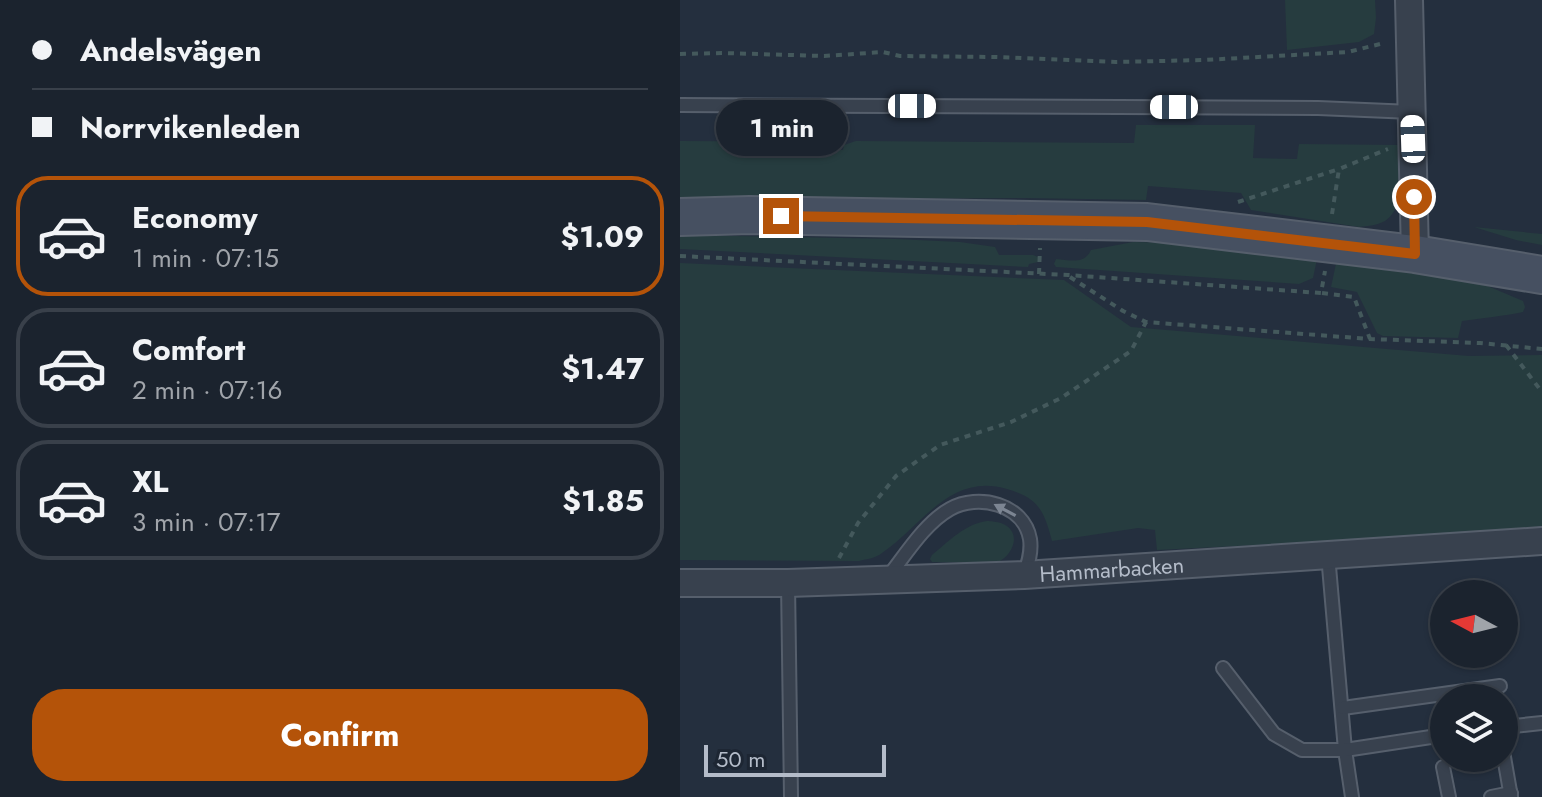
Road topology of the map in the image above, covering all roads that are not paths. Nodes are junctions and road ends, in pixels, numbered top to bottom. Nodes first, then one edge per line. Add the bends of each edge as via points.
1 (1409, 0) edge
2 (680, 105) edge
3 (1412, 112) junction
4 (680, 217) edge
5 (1415, 254) junction
6 (1542, 275) edge
7 (1542, 541) edge
8 (1328, 555) junction
9 (1024, 575) junction
10 (885, 580) junction
11 (680, 583) edge
12 (788, 583) junction
13 (1223, 668) dead end
14 (1430, 696) edge
15 (1343, 708) junction
16 (1542, 723) edge
17 (1518, 726) edge
18 (1430, 737) edge
19 (1345, 750) junction
20 (1444, 772) edge
21 (1507, 772) edge
22 (1511, 795) edge
23 (791, 797) edge
24 (1352, 797) edge
25 (1449, 797) edge
26 (1491, 797) edge

1 - 3 street
2 - 3 lane
3 - 5 street
4 - 5 main road via 1147,222
5 - 6 main road
7 - 8 street, Hammarbacken
8 - 9 street, Hammarbacken
8 - 15 lane
9 - 10 street, Hammarbacken
9 -> 10 lane via 1030,538 1021,521 1007,508 983,500 951,508 932,522
10 - 12 street, Hammarbacken
11 - 12 street, Hammarbacken
12 - 23 lane
13 - 19 lane via 1274,734 1302,750
14 - 15 lane
15 - 19 lane
16 - 17 lane
18 - 19 lane
19 - 24 lane
20 - 25 lane
21 - 22 lane
22 - 26 lane

